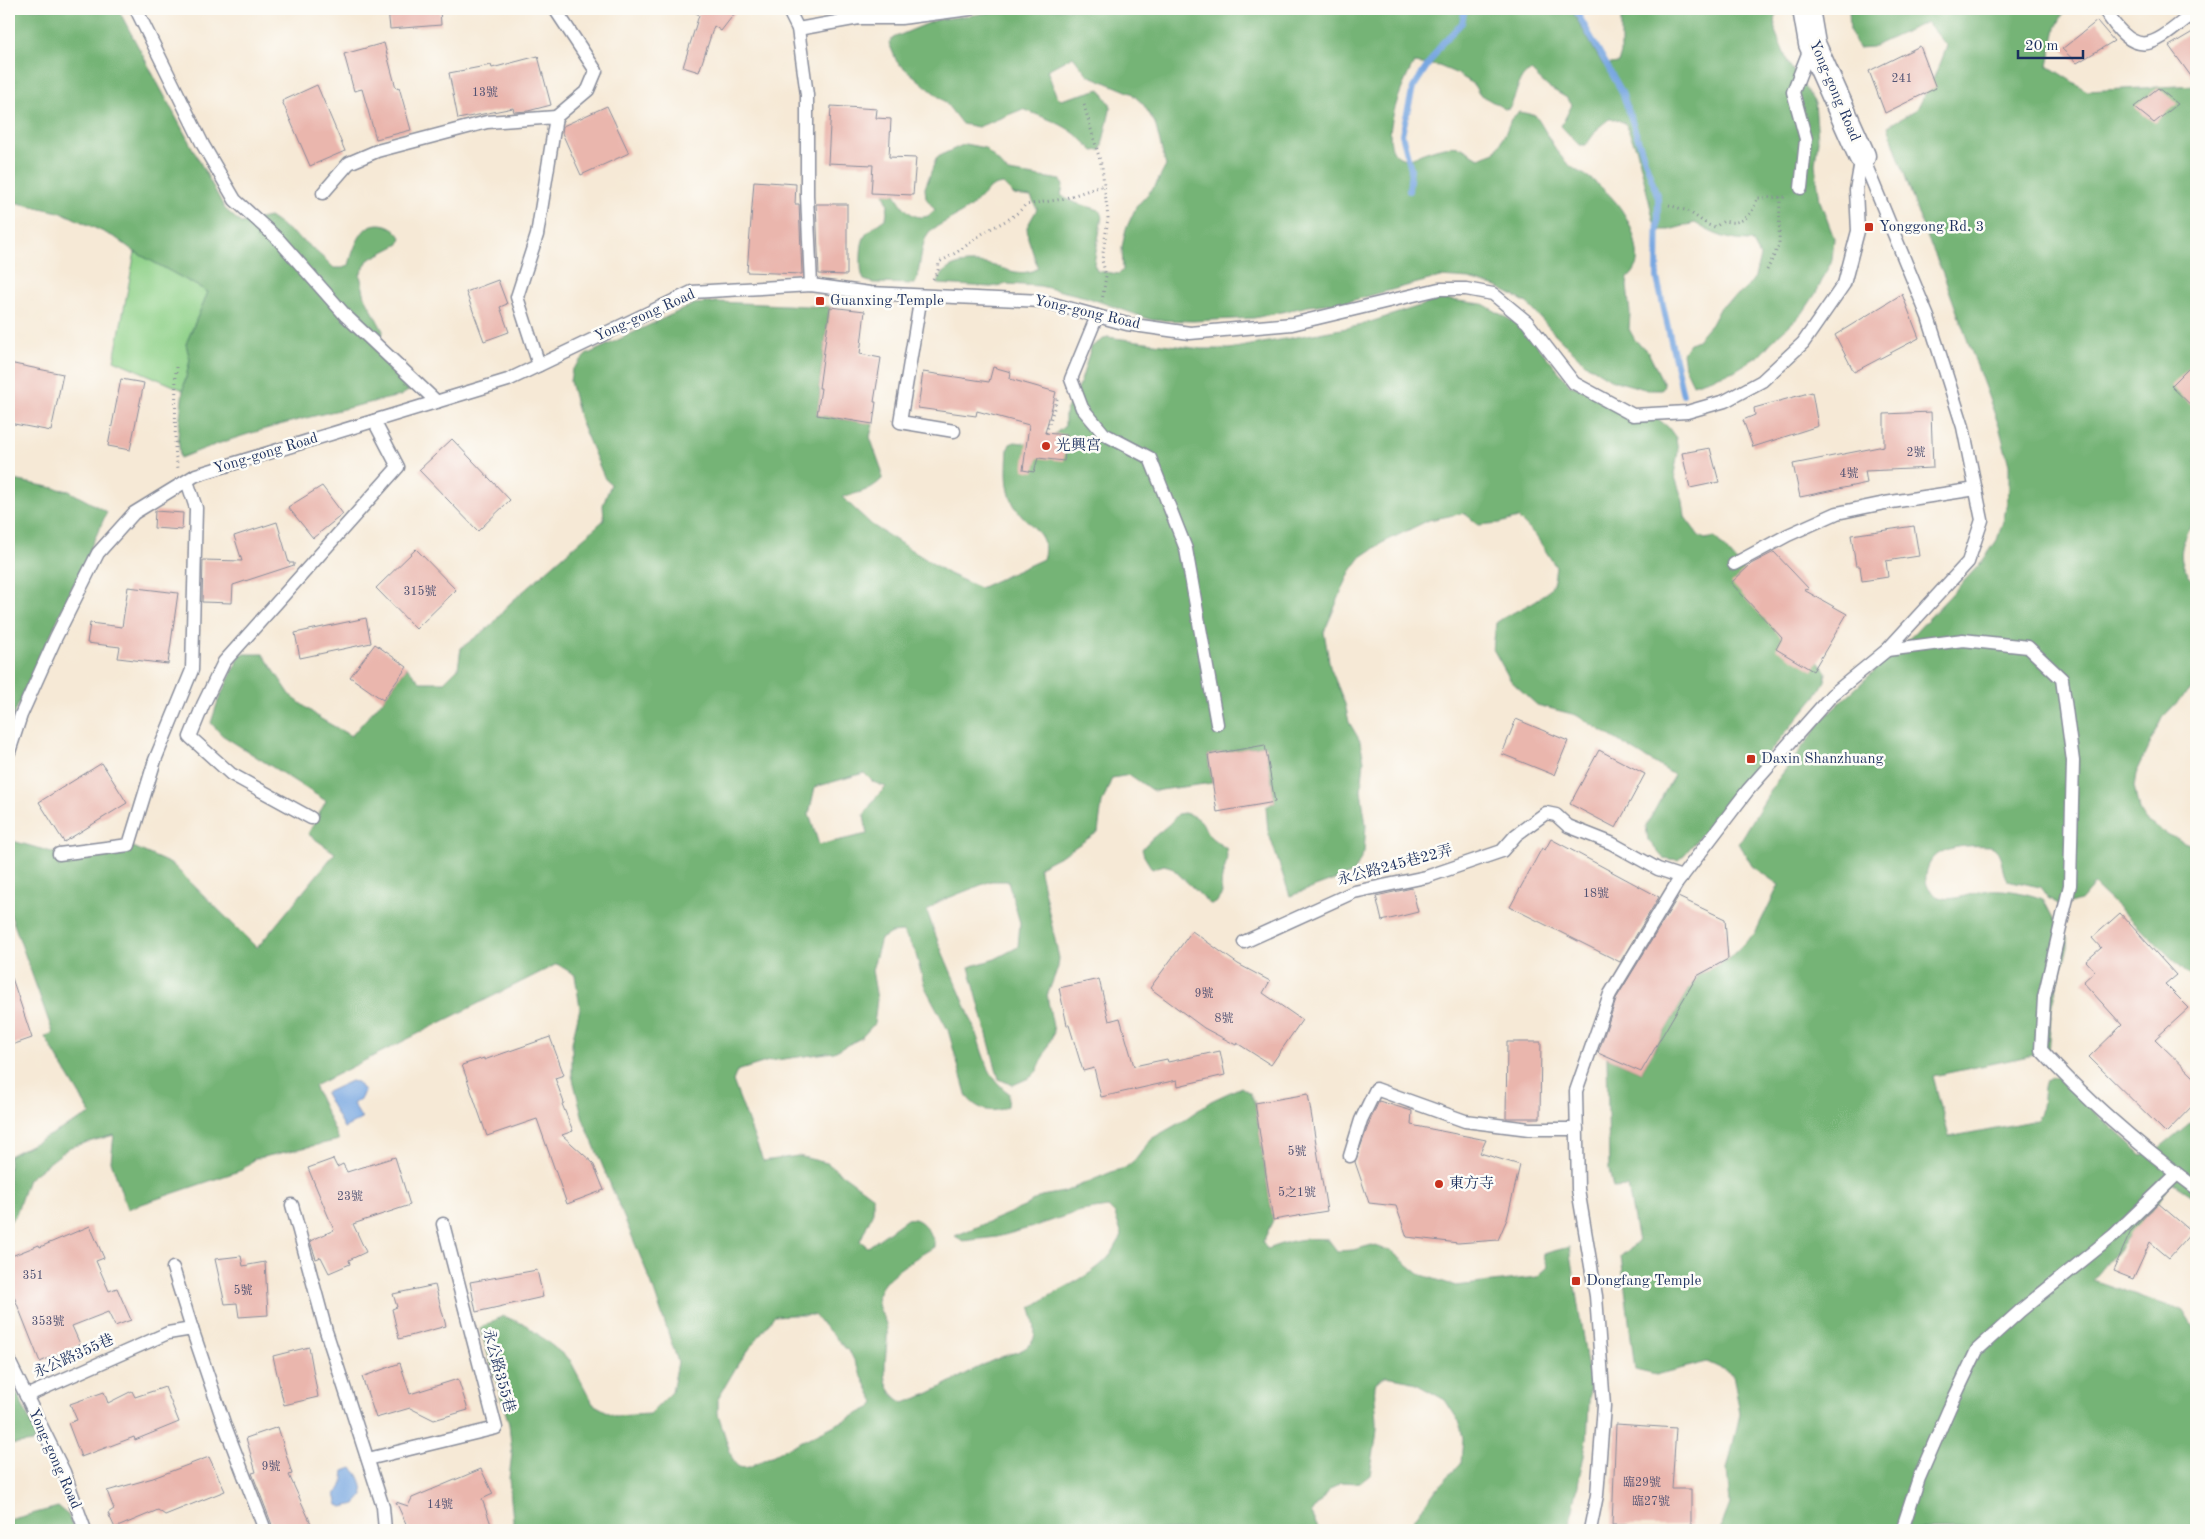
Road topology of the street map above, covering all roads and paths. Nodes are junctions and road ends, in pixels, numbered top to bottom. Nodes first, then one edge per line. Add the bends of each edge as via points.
1 (136, 9) edge
2 (555, 9) edge
3 (788, 9) edge
4 (970, 9) edge
5 (1806, 9) edge
6 (2104, 9) edge
7 (2196, 11) edge
8 (885, 13) edge
9 (798, 29) junction
10 (1812, 44) junction
11 (1084, 105) dead end
12 (556, 117) junction
13 (1862, 156) junction
14 (1104, 185) junction
15 (1801, 188) joint
16 (323, 193) dead end
17 (1780, 197) junction
18 (1669, 205) dead end
19 (939, 262) dead end
20 (1767, 270) dead end
21 (811, 285) junction
22 (922, 296) junction
23 (1101, 302) dead end
24 (1097, 316) junction
25 (539, 365) junction
26 (176, 367) dead end
27 (1071, 379) junction
28 (437, 402) junction
29 (374, 421) junction
30 (954, 431) dead end
31 (1046, 433) dead end
32 (187, 480) junction
33 (1976, 489) junction
34 (1734, 564) dead end
35 (1887, 650) junction
36 (1217, 724) dead end
37 (9, 752) edge
38 (311, 818) dead end
39 (59, 854) dead end
40 (1682, 877) junction
41 (1244, 942) dead end
42 (1577, 1129) junction
43 (1350, 1156) dead end
44 (2177, 1174) junction
45 (2196, 1188) edge
46 (292, 1205) dead end
47 (443, 1224) dead end
48 (173, 1268) dead end
49 (192, 1329) junction
50 (9, 1361) edge
51 (26, 1396) junction
52 (368, 1459) junction
53 (85, 1530) edge
54 (265, 1530) edge
55 (385, 1530) edge
56 (1590, 1530) edge
57 (1902, 1530) edge

1 - 28 lane via 203,145 235,200 278,239 346,316
2 - 12 lane via 596,71 588,90
3 - 9 lane
4 - 8 lane via 901,18
5 - 10 street, Yong-gong Road
6 - 7 lane via 2115,26 2135,42 2150,44
8 - 9 lane
9 - 21 lane via 807,95
10 - 13 street, Yong-gong Road
10 - 15 lane via 1793,92 1806,139
11 - 14 path via 1102,166
12 - 16 lane via 487,122 377,151 349,163
12 - 25 lane via 536,235 517,297
13 - 24 lane, Yong-gong Road via 1856,190 1858,231 1844,284 1803,344 1762,381 1726,401 1687,412 1633,415 1574,383 1527,322 1493,294 1466,289 1439,289 1292,324 1190,333
13 - 33 lane via 1928,317 1963,427
14 - 19 path via 1062,199 1025,205 1019,213
14 - 23 path via 1108,218 1102,260 1106,276
15 - 17 path via 1796,196
17 - 18 path via 1757,198 1754,209 1743,220 1724,220 1715,227 1688,211
17 - 20 path via 1779,245
21 - 22 lane, Yong-gong Road
21 - 25 lane, Yong-gong Road via 692,292
22 - 24 lane, Yong-gong Road via 1042,300
22 - 30 lane via 900,422
24 - 27 lane
25 - 28 lane, Yong-gong Road via 508,380
26 - 32 path via 176,466
27 - 31 path via 1062,384
27 - 36 lane via 1082,408 1104,434 1150,458 1186,549
28 - 29 lane, Yong-gong Road
29 - 32 lane, Yong-gong Road
29 - 38 lane via 398,467 224,662 190,737 231,774
32 - 37 lane, Yong-gong Road via 134,513 98,553 21,715
32 - 39 lane via 196,508 192,670 155,760 129,845
33 - 34 lane via 1837,513
33 - 35 lane via 1982,520 1968,562
35 - 40 lane via 1832,695 1748,790
35 - 44 lane via 1963,640 2028,648 2062,679 2073,761 2070,885 2044,997 2041,1050 2073,1086
40 - 41 lane, 永公路245巷22弄 via 1568,826 1556,815 1546,814 1516,835 1502,851 1426,877 1354,892
40 - 42 lane via 1610,994 1576,1091
42 - 43 lane via 1529,1130 1465,1121 1376,1089 1360,1120
42 - 56 lane via 1578,1189 1596,1296 1604,1406 1597,1495
44 - 45 lane
44 - 57 lane via 2114,1235 1977,1350 1919,1478
46 - 52 lane via 326,1331
47 - 52 lane, 永公路355巷 via 496,1428
48 - 49 lane
49 - 51 lane, 永公路355巷 via 168,1333
49 - 54 lane
50 - 51 lane, Yong-gong Road
51 - 53 lane, Yong-gong Road via 64,1472
52 - 55 lane via 383,1507

